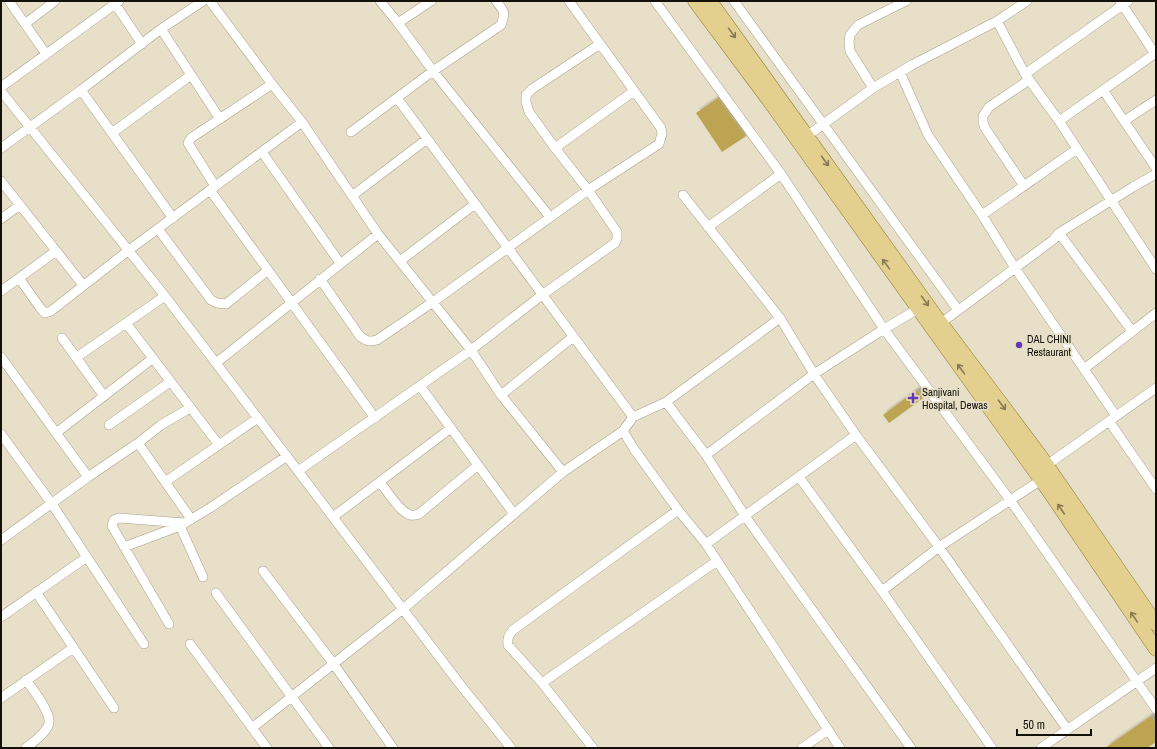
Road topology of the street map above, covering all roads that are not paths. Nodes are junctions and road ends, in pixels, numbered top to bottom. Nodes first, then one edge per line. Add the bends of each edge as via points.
1 (9, 1) edge
2 (54, 1) edge
3 (202, 1) edge
4 (210, 1) edge
5 (380, 1) edge
6 (431, 1) edge
7 (496, 1) edge
8 (569, 1) edge
9 (655, 1) edge
10 (695, 1) edge
11 (710, 1) edge
12 (734, 1) edge
13 (906, 1) edge
14 (1027, 1) edge
15 (116, 2) edge
16 (1123, 2) edge
17 (997, 21) junction
18 (398, 23) junction
19 (25, 24) junction
20 (161, 29) junction
21 (142, 44) junction
22 (600, 44) junction
23 (46, 54) junction
24 (1155, 54) edge
25 (433, 72) junction
26 (900, 72) junction
27 (191, 75) junction
28 (1027, 77) junction
29 (272, 84) junction
30 (1, 87) edge
31 (873, 88) junction
32 (81, 90) junction
33 (1103, 90) junction
34 (1, 91) edge
35 (634, 91) junction
36 (397, 98) junction
37 (1156, 100) edge
38 (220, 119) junction
39 (1059, 121) junction
40 (302, 122) junction
41 (1124, 122) junction
42 (824, 124) junction
43 (30, 127) junction
44 (351, 132) dead end
45 (112, 133) junction
46 (807, 136) junction
47 (427, 139) junction
48 (1, 148) edge
49 (555, 148) junction
50 (1077, 149) junction
51 (262, 152) junction
52 (1156, 168) edge
53 (781, 174) junction
54 (1156, 174) edge
55 (1, 181) edge
56 (1024, 186) junction
57 (212, 188) junction
58 (588, 190) junction
59 (683, 195) dead end
60 (352, 196) junction
61 (1111, 201) junction
62 (475, 204) junction
63 (20, 206) junction
64 (982, 215) junction
65 (550, 217) junction
66 (173, 218) junction
67 (1, 219) edge
68 (708, 227) junction
69 (158, 229) junction
70 (1059, 233) junction
71 (378, 234) junction
72 (507, 248) junction
73 (129, 250) junction
74 (56, 251) junction
75 (400, 261) junction
76 (340, 263) junction
77 (1015, 268) junction
78 (1156, 269) edge
79 (268, 271) junction
80 (19, 278) junction
81 (320, 279) junction
82 (83, 285) junction
83 (1, 291) edge
84 (542, 295) junction
85 (165, 296) junction
86 (433, 302) junction
87 (290, 303) junction
88 (918, 309) junction
89 (958, 310) junction
90 (1156, 313) edge
91 (780, 318) junction
92 (126, 323) junction
93 (941, 323) junction
94 (884, 329) junction
95 (1132, 331) junction
96 (573, 337) junction
97 (62, 338) dead end
98 (471, 350) junction
99 (1, 357) edge
100 (77, 357) junction
101 (152, 359) junction
102 (216, 363) junction
103 (1084, 368) junction
104 (814, 374) junction
105 (170, 382) junction
106 (420, 386) junction
107 (1156, 388) edge
108 (501, 395) junction
109 (104, 396) junction
110 (666, 402) junction
111 (190, 408) junction
112 (633, 417) junction
113 (258, 418) junction
114 (375, 418) junction
115 (1113, 418) junction
116 (109, 425) dead end
117 (451, 428) junction
118 (623, 431) junction
119 (56, 433) junction
120 (1, 434) edge
121 (856, 435) junction
122 (138, 443) junction
123 (219, 445) junction
124 (706, 455) junction
125 (287, 456) junction
126 (478, 465) junction
127 (1047, 465) junction
128 (298, 471) junction
129 (563, 472) junction
130 (88, 477) junction
131 (799, 477) junction
132 (1041, 480) junction
133 (165, 482) junction
134 (380, 482) junction
135 (1156, 489) edge
136 (1010, 500) junction
137 (52, 504) junction
138 (678, 510) junction
139 (514, 514) junction
140 (745, 516) junction
141 (333, 517) junction
142 (185, 523) junction
143 (1, 540) edge
144 (706, 544) junction
145 (124, 547) junction
146 (939, 547) junction
147 (87, 557) junction
148 (717, 561) junction
149 (263, 570) dead end
150 (204, 577) dead end
151 (882, 591) junction
152 (36, 592) junction
153 (216, 593) dead end
154 (403, 609) junction
155 (1, 616) edge
156 (169, 624) dead end
157 (1156, 624) edge
158 (144, 644) dead end
159 (190, 644) dead end
160 (73, 648) junction
161 (1156, 649) edge
162 (333, 663) junction
163 (1156, 668) edge
164 (26, 680) junction
165 (1137, 681) junction
166 (542, 683) junction
167 (291, 696) junction
168 (1, 698) edge
169 (114, 708) dead end
170 (1156, 709) edge
171 (252, 728) junction
172 (1067, 729) junction
173 (828, 730) junction
174 (26, 748) edge
175 (267, 748) edge
176 (329, 748) edge
177 (393, 748) edge
178 (511, 748) edge
179 (593, 748) edge
180 (802, 748) edge
181 (840, 748) edge
182 (911, 748) edge
183 (992, 748) edge
184 (1040, 748) edge

1 - 19 street
2 - 19 street
3 - 20 street
4 - 29 street
5 - 18 street
6 - 18 street
7 - 25 street via 504,11 505,16 501,25
8 - 22 street
9 - 53 street
88 -> 10 main road
11 -> 46 main road
12 - 42 street
13 - 31 street via 858,25 850,35 850,50
14 - 17 street
15 - 21 street
15 - 23 street
16 - 24 street
16 - 28 street
17 - 26 street
17 - 28 street
18 - 25 street
19 - 23 street
20 - 21 street
20 - 27 street
21 - 32 street
22 - 35 street
22 - 49 street via 526,95 529,112
23 - 30 street
24 - 33 street
25 - 36 street
25 - 65 street
26 - 31 street
26 - 64 street via 928,135
27 - 38 street
27 - 45 street
28 - 39 street
28 - 56 street via 988,107 982,122
29 - 38 street
29 - 40 street
31 - 42 street
32 - 43 street
32 - 45 street
33 - 39 street
33 - 41 street
34 - 43 street
35 - 49 street
35 - 58 street via 661,128 659,144
36 - 44 street
36 - 47 street
37 - 41 street
38 - 57 street via 188,142
39 - 50 street
40 - 51 street
40 - 60 street
41 - 52 street
42 - 46 street
42 - 89 street
43 - 48 street
43 - 73 street
45 - 66 street
46 -> 93 main road
47 - 60 street
47 - 62 street
49 - 58 street
50 - 56 street
50 - 61 street
51 - 57 street
51 - 76 street
53 - 68 street
53 - 94 street
54 - 61 street
55 - 63 street
56 - 64 street
57 - 66 street
57 - 79 street
58 - 65 street
58 - 84 street via 617,232 617,239 615,243
59 - 68 street
60 - 71 street
61 - 70 street
61 - 78 street
62 - 72 street
62 - 75 street
63 - 67 street
63 - 74 street
64 - 77 street
65 - 72 street
66 - 69 street
68 - 91 street
69 - 73 street
69 - 79 street via 211,300 217,303 226,304
70 - 77 street
70 - 95 street
71 - 75 street
71 - 76 street
72 - 84 street
72 - 86 street
73 - 82 street
73 - 85 street
74 - 80 street
74 - 82 street
75 - 86 street
76 - 81 street
77 - 89 street
77 - 103 street
79 - 87 street
80 - 82 street via 45,312 52,311
80 - 83 street
81 - 86 street via 364,340 377,340
81 - 87 street
84 - 96 street
84 - 98 street
85 - 92 street
85 - 102 street
86 - 98 street
87 - 102 street
87 - 114 street
88 - 94 street
132 -> 88 main road
89 - 93 street
90 - 95 street
91 - 104 street
91 - 110 street
92 - 100 street
92 - 101 street
93 -> 127 main road
94 - 104 street
94 - 136 street
95 - 103 street
96 - 108 street
96 - 112 street
97 - 100 street
98 - 106 street
98 - 108 street
99 - 119 street
100 - 109 street
101 - 105 street
101 - 109 street
102 - 113 street
103 - 115 street
104 - 121 street
104 - 124 street
105 - 111 street
105 - 116 street
106 - 114 street
106 - 117 street
107 - 115 street
108 - 129 street
109 - 119 street
110 - 112 street
110 - 124 street
111 - 122 street via 161,425
111 - 123 street
112 - 118 street
113 - 123 street
113 - 125 street
114 - 128 street
115 - 127 street
115 - 135 street
117 - 126 street
117 - 134 street
118 - 129 street
118 - 138 street
119 - 130 street
120 - 137 street
121 - 131 street
121 - 146 street
122 - 130 street
122 - 133 street
123 - 133 street
124 - 140 street
125 - 128 street
125 - 142 street
126 - 134 street via 415,515 403,511
126 - 139 street
127 - 157 main road
128 - 141 street
129 - 139 street
130 - 137 street
131 - 140 street
131 - 151 street
132 - 136 street
161 -> 132 main road
133 - 142 street
134 - 141 street
136 - 146 street
136 - 165 street
137 - 143 street
137 - 147 street
138 - 144 street
138 - 166 street via 508,636 508,645
139 - 154 street
140 - 144 street
140 - 182 street
141 - 154 street
142 - 145 street
142 - 145 street via 119,518 114,520 112,526
142 - 150 street
144 - 148 street
145 - 156 street
146 - 151 street
146 - 172 street
147 - 152 street
147 - 158 street
148 - 166 street
148 - 173 street
149 - 162 street
151 - 183 street
152 - 155 street
152 - 160 street
153 - 167 street
154 - 162 street
154 - 178 street
159 - 171 street
160 - 164 street
160 - 169 street
162 - 167 street
162 - 177 street
163 - 165 street
164 - 168 street
164 - 174 street via 48,712 50,720 48,727
165 - 170 street
165 - 172 street
166 - 179 street
167 - 171 street
167 - 176 street
171 - 175 street
172 - 184 street
173 - 180 street
173 - 181 street

